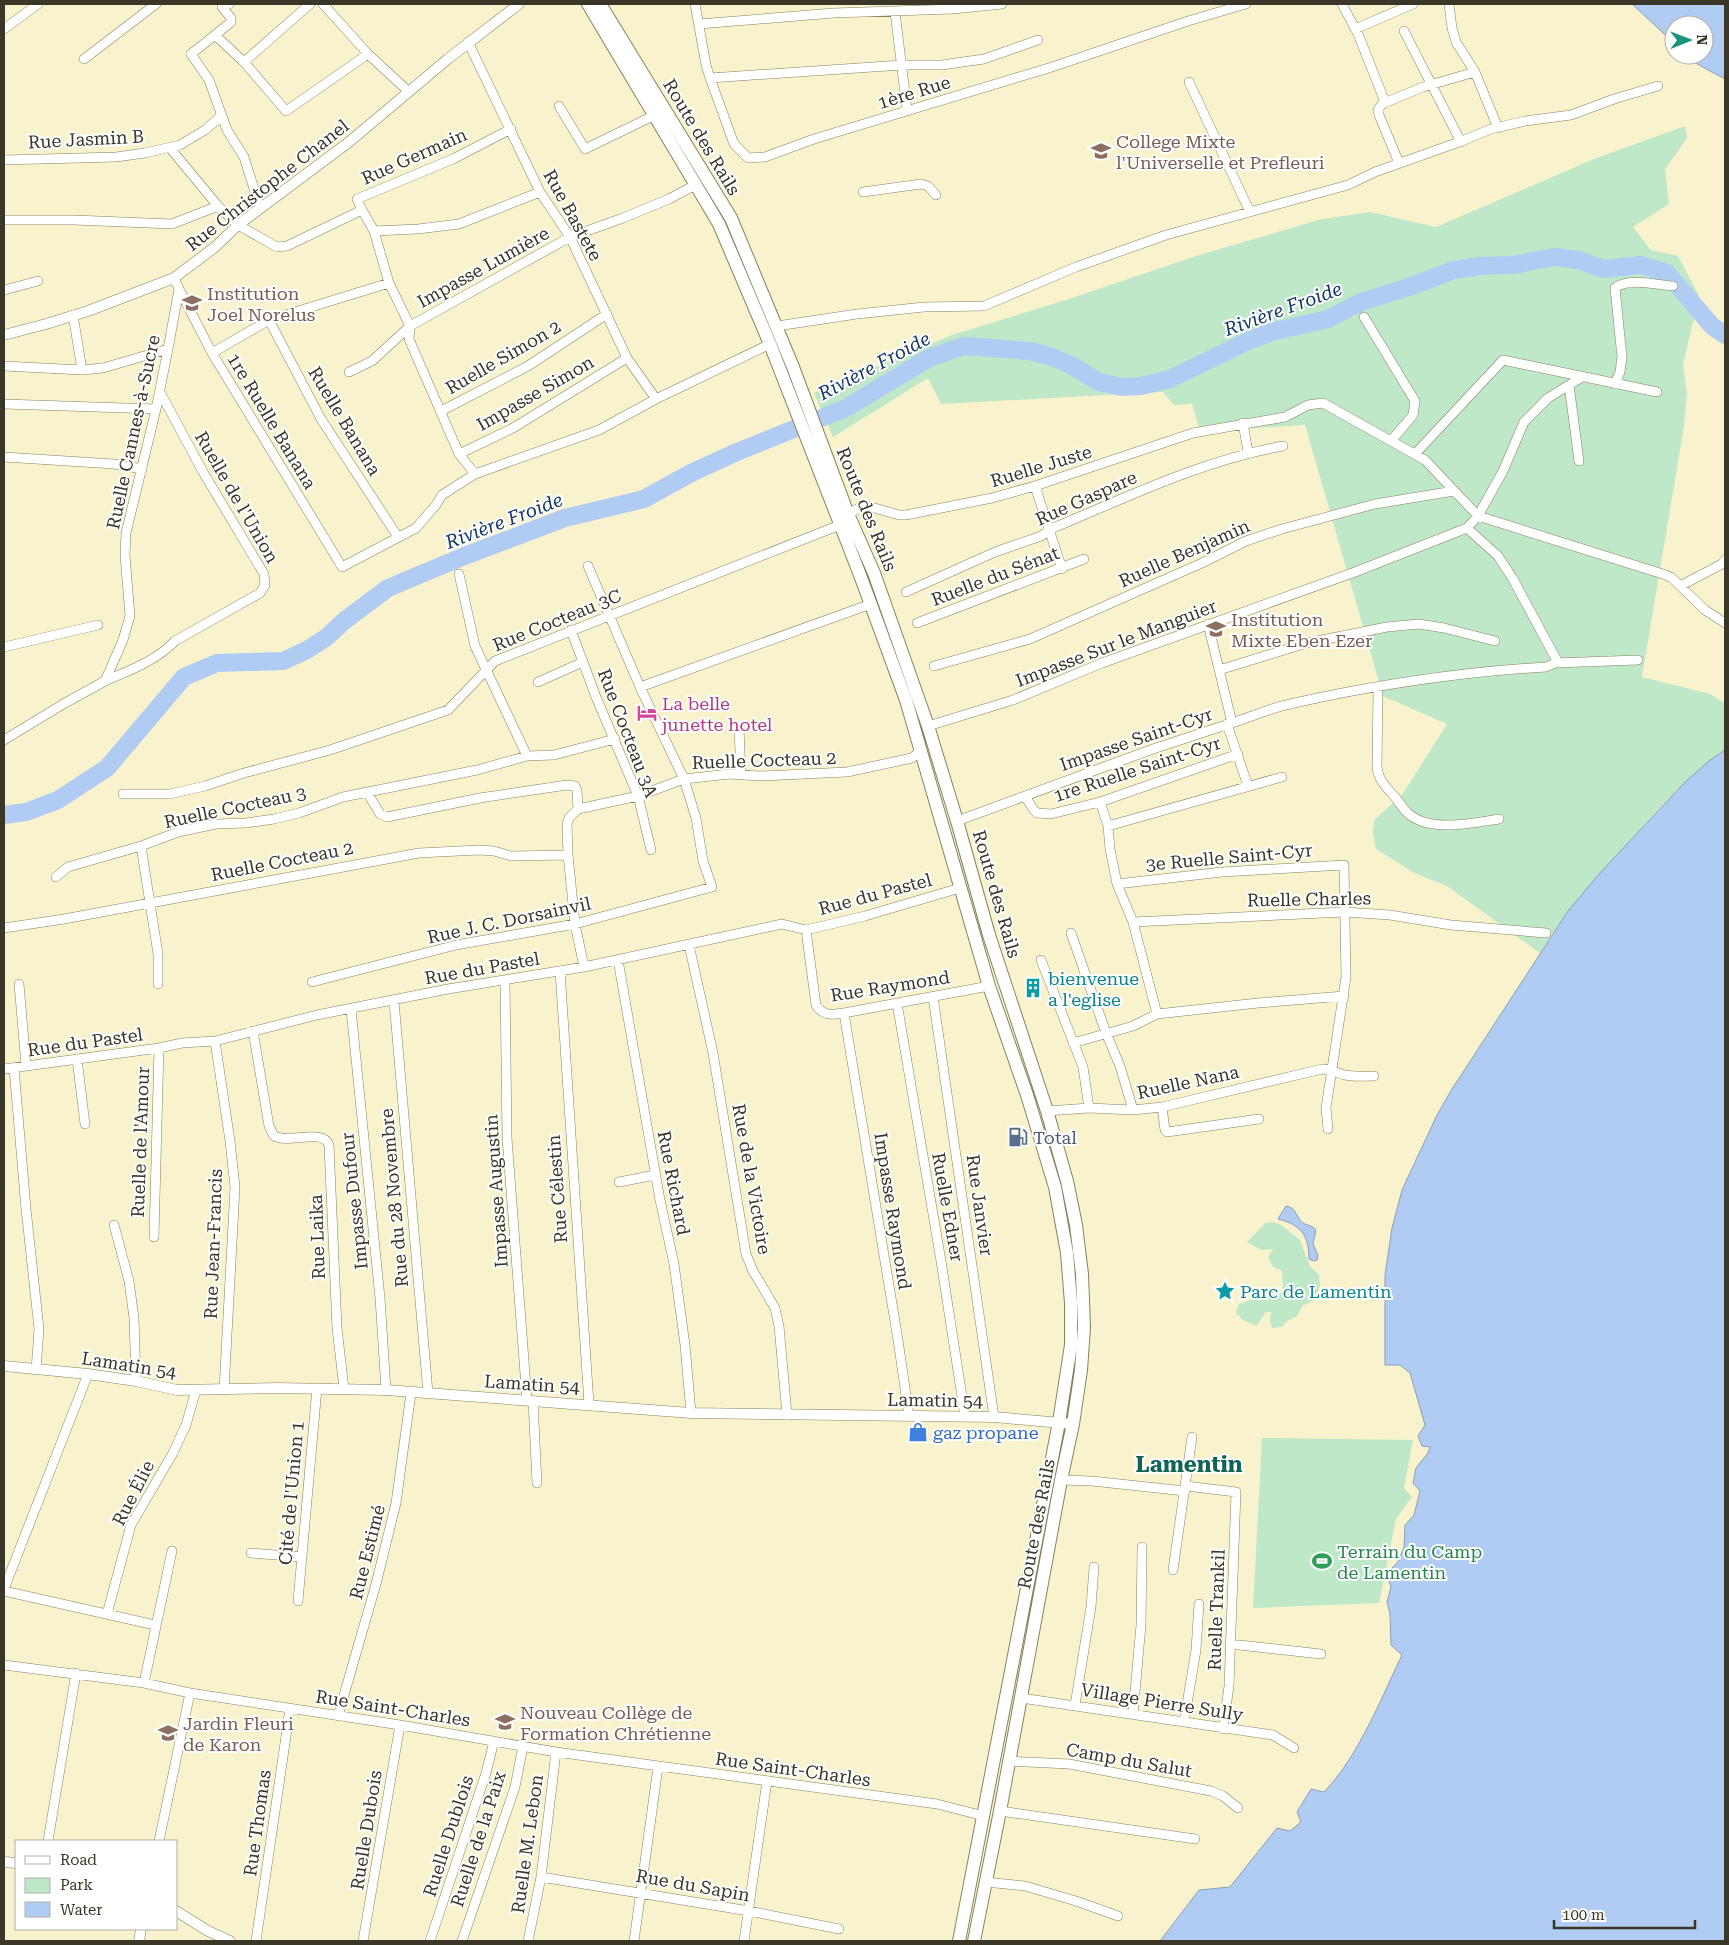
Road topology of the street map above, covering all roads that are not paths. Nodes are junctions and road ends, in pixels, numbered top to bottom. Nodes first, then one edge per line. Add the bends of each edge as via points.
1 (38, 4) edge
2 (156, 4) edge
3 (310, 4) edge
4 (323, 4) edge
5 (588, 4) edge
6 (600, 4) edge
7 (695, 4) edge
8 (1002, 4) edge
9 (1246, 4) edge
10 (1342, 4) edge
11 (1413, 4) edge
12 (1449, 4) edge
13 (223, 5) edge
14 (985, 5) edge
15 (512, 6) edge
16 (23, 8) edge
17 (895, 12) junction
18 (700, 24) junction
19 (4, 29) edge
20 (1355, 29) junction
21 (1404, 31) dead end
22 (215, 35) junction
23 (1038, 40) dead end
24 (468, 42) junction
25 (368, 54) junction
26 (84, 59) dead end
27 (244, 62) junction
28 (902, 65) junction
29 (1475, 72) junction
30 (710, 78) junction
31 (1189, 82) dead end
32 (1432, 85) junction
33 (1658, 86) dead end
34 (409, 92) junction
35 (1385, 102) junction
36 (559, 106) dead end
37 (907, 110) junction
38 (655, 115) junction
39 (221, 116) junction
40 (1498, 128) junction
41 (511, 129) junction
42 (1461, 142) junction
43 (170, 148) junction
44 (4, 160) edge
45 (1399, 162) junction
46 (697, 184) junction
47 (540, 192) junction
48 (862, 192) dead end
49 (936, 195) dead end
50 (218, 206) junction
51 (260, 208) junction
52 (362, 210) junction
53 (1250, 212) junction
54 (4, 220) edge
55 (238, 225) junction
56 (374, 231) junction
57 (570, 237) junction
58 (174, 278) junction
59 (38, 281) dead end
60 (389, 283) junction
61 (1672, 286) dead end
62 (179, 289) junction
63 (4, 290) edge
64 (606, 314) junction
65 (73, 316) junction
66 (1364, 317) dead end
67 (269, 320) junction
68 (410, 326) junction
69 (777, 326) junction
70 (4, 335) edge
71 (770, 344) junction
72 (168, 349) junction
73 (212, 353) junction
74 (627, 358) junction
75 (4, 366) edge
76 (82, 370) junction
77 (349, 372) dead end
78 (1582, 377) junction
79 (1615, 384) junction
80 (1569, 385) junction
81 (160, 392) junction
82 (1657, 392) dead end
83 (656, 399) junction
84 (4, 404) edge
85 (156, 409) junction
86 (441, 410) junction
87 (1243, 423) junction
88 (1391, 441) junction
89 (1283, 446) dead end
90 (1248, 452) junction
91 (459, 454) junction
92 (1416, 454) junction
93 (4, 457) edge
94 (1579, 461) dead end
95 (142, 469) junction
96 (827, 473) junction
97 (475, 474) junction
98 (1035, 486) junction
99 (1454, 491) junction
100 (848, 514) junction
101 (1478, 516) junction
102 (840, 525) junction
103 (1467, 528) junction
104 (1048, 531) junction
105 (398, 537) junction
106 (1084, 559) dead end
107 (1725, 560) edge
108 (588, 566) dead end
109 (1062, 569) junction
110 (459, 574) dead end
111 (1680, 586) junction
112 (906, 592) dead end
113 (872, 604) junction
114 (610, 615) junction
115 (1725, 622) edge
116 (917, 624) dead end
117 (1208, 624) junction
118 (98, 625) dead end
119 (571, 630) junction
120 (1495, 641) dead end
121 (4, 647) edge
122 (1638, 660) dead end
123 (583, 662) junction
124 (1555, 663) junction
125 (934, 666) dead end
126 (486, 669) junction
127 (1218, 670) junction
128 (106, 681) junction
129 (538, 682) dead end
130 (640, 687) junction
131 (1378, 687) junction
132 (1230, 724) junction
133 (928, 726) junction
134 (740, 728) dead end
135 (615, 739) junction
136 (4, 740) edge
137 (921, 750) junction
138 (1238, 754) junction
139 (527, 756) junction
140 (741, 774) junction
141 (1282, 777) dead end
142 (684, 779) junction
143 (1248, 786) junction
144 (367, 792) junction
145 (123, 794) dead end
146 (638, 796) junction
147 (1025, 796) junction
148 (1100, 802) junction
149 (578, 809) junction
150 (1499, 819) dead end
151 (957, 821) junction
152 (1108, 826) junction
153 (141, 846) junction
154 (651, 850) dead end
155 (568, 855) junction
156 (56, 877) dead end
157 (1117, 884) junction
158 (960, 888) junction
159 (150, 903) junction
160 (1345, 912) junction
161 (1133, 922) junction
162 (575, 924) junction
163 (4, 928) edge
164 (806, 930) junction
165 (1070, 933) dead end
166 (1546, 933) dead end
167 (689, 945) junction
168 (618, 960) junction
169 (1041, 960) dead end
170 (584, 968) junction
171 (560, 971) junction
172 (505, 980) junction
173 (312, 982) dead end
174 (19, 984) dead end
175 (158, 984) dead end
176 (989, 986) junction
177 (1344, 996) junction
178 (933, 997) junction
179 (394, 1001) junction
180 (897, 1003) junction
181 (351, 1009) junction
182 (844, 1013) junction
183 (1157, 1014) junction
184 (253, 1031) junction
185 (1106, 1034) junction
186 (215, 1041) junction
187 (1073, 1043) junction
188 (159, 1048) junction
189 (77, 1059) junction
190 (26, 1066) junction
191 (14, 1068) junction
192 (4, 1069) edge
193 (1333, 1070) junction
194 (1374, 1076) dead end
195 (1162, 1107) junction
196 (1089, 1108) junction
197 (1133, 1110) junction
198 (1047, 1111) junction
199 (1259, 1119) dead end
200 (85, 1124) dead end
201 (1328, 1129) dead end
202 (655, 1175) junction
203 (619, 1182) dead end
204 (114, 1225) dead end
205 (154, 1237) dead end
206 (4, 1366) edge
207 (36, 1370) junction
208 (88, 1374) junction
209 (136, 1381) junction
210 (317, 1388) junction
211 (344, 1389) junction
212 (196, 1390) junction
213 (224, 1390) junction
214 (386, 1390) junction
215 (428, 1392) junction
216 (411, 1393) junction
217 (530, 1400) junction
218 (589, 1404) junction
219 (691, 1413) junction
220 (787, 1415) junction
221 (909, 1416) junction
222 (964, 1416) junction
223 (994, 1417) junction
224 (1059, 1422) junction
225 (1073, 1424) junction
226 (1192, 1437) dead end
227 (1061, 1480) junction
228 (537, 1483) dead end
229 (1185, 1489) junction
230 (1142, 1547) dead end
231 (172, 1551) dead end
232 (251, 1554) dead end
233 (302, 1557) junction
234 (1094, 1567) dead end
235 (1173, 1570) dead end
236 (4, 1590) edge
237 (298, 1601) dead end
238 (1200, 1604) dead end
239 (107, 1614) junction
240 (155, 1624) junction
241 (1230, 1644) junction
242 (1321, 1654) dead end
243 (4, 1664) edge
244 (76, 1673) junction
245 (144, 1683) junction
246 (190, 1693) junction
247 (1021, 1698) junction
248 (1075, 1705) junction
249 (290, 1709) junction
250 (1133, 1714) junction
251 (338, 1716) junction
252 (1184, 1722) junction
253 (400, 1725) junction
254 (1223, 1729) junction
255 (494, 1741) junction
256 (523, 1746) junction
257 (1294, 1748) dead end
258 (556, 1752) junction
259 (1008, 1761) junction
260 (658, 1766) junction
261 (767, 1781) junction
262 (1238, 1808) dead end
263 (1000, 1811) junction
264 (984, 1816) junction
265 (1195, 1839) dead end
266 (48, 1840) edge
267 (159, 1840) edge
268 (541, 1877) junction
269 (985, 1882) junction
270 (641, 1892) junction
271 (749, 1911) junction
272 (178, 1912) edge
273 (1118, 1916) dead end
274 (839, 1929) dead end
275 (230, 1941) edge
276 (256, 1941) edge
277 (363, 1941) edge
278 (430, 1941) edge
279 (462, 1941) edge
280 (528, 1941) edge
281 (634, 1941) edge
282 (744, 1941) edge
283 (959, 1941) edge
284 (974, 1941) edge

1 - 16 street
2 - 26 street
3 - 27 street
4 - 25 street
5 - 38 main road, Route des Rails
6 - 69 main road, Route des Rails via 731,218
7 - 18 street, 1ère Rue
8 - 14 street
9 - 37 street, 1ère Rue
10 - 20 street
11 - 20 street
12 - 29 street via 1456,42
13 - 22 street via 232,20
14 - 17 street
15 - 24 street, Rue Christophe Chanel
16 - 19 street
17 - 18 street via 834,13
17 - 28 street
18 - 30 street, 1ère Rue
20 - 35 street
21 - 32 street
22 - 27 street
22 - 39 street via 191,54 209,80
23 - 28 street via 984,58 942,65
24 - 34 street, Rue Christophe Chanel
24 - 41 street, Rue Bastete
25 - 27 street via 286,111
25 - 34 street
28 - 30 street
28 - 37 street
29 - 32 street
29 - 40 street
30 - 37 street, 1ère Rue via 734,144 748,158 765,157
31 - 53 street
32 - 35 street
32 - 42 street
33 - 40 street via 1571,115
34 - 51 street, Rue Christophe Chanel via 349,142
35 - 45 street via 1378,110 1379,115
36 - 38 street via 585,149
38 - 46 main road, Route des Rails
39 - 43 street, Rue Jasmin B via 205,130
39 - 51 street via 244,157
40 - 42 street
41 - 47 street, Rue Bastete
41 - 52 street, Rue Germain via 453,159 357,199
42 - 45 street
43 - 44 street, Rue Jasmin B via 116,157
43 - 50 street, Rue Germain
45 - 53 street via 1348,185
46 - 57 street, Impasse Lumière via 669,199
46 - 71 main road, Route des Rails via 719,224
47 - 56 street via 459,224
47 - 57 street, Rue Bastete
48 - 49 street via 921,184 928,186
50 - 54 street via 172,224
50 - 55 street, Rue Germain
51 - 55 street, Rue Christophe Chanel
52 - 55 street, Rue Germain via 287,246 276,247
52 - 56 street
53 - 69 street via 1103,258 984,306 924,306
55 - 58 street, Rue Christophe Chanel
56 - 60 street
57 - 64 street, Rue Bastete
57 - 68 street, Impasse Lumière
58 - 62 street
58 - 65 street, Rue Christophe Chanel
59 - 63 street
60 - 67 street
60 - 68 street
61 - 79 street via 1630,283 1615,288 1622,357
62 - 72 street, Ruelle Cannes-à-Sucre
62 - 73 street, 1re Ruelle Banana
64 - 74 street, Rue Bastete
64 - 86 street, Ruelle Simon 2 via 528,366
65 - 70 street, Rue Christophe Chanel
65 - 76 street
66 - 88 street via 1415,402 1413,415
67 - 73 street
67 - 105 street, Ruelle Banana via 321,419
68 - 77 street, Impasse Lumière via 372,361
68 - 86 street via 409,339
69 - 96 main road, Route des Rails
71 - 83 street
71 - 96 main road, Route des Rails
72 - 76 street via 103,368
72 - 81 street, Ruelle Cannes-à-Sucre
73 - 105 street, 1re Ruelle Banana via 342,567
74 - 83 street, Rue Bastete
74 - 91 street, Impasse Simon via 513,428
75 - 76 street
78 - 79 street
78 - 80 street, Impasse Sur le Manguier
78 - 92 street via 1504,360
79 - 82 street
80 - 94 street
80 - 101 street, Impasse Sur le Manguier via 1548,398 1524,422 1503,471
81 - 85 street, Ruelle Cannes-à-Sucre
81 - 128 street, Ruelle de l'Union via 264,574 265,585 260,593 175,641 154,659
83 - 97 street via 598,430
84 - 85 street
85 - 95 street, Ruelle Cannes-à-Sucre
86 - 91 street
87 - 88 street, Ruelle Juste via 1285,417 1308,405 1323,403
87 - 90 street
87 - 98 street, Ruelle Juste via 1193,433
88 - 92 street, Ruelle Juste
89 - 90 street, Rue Gaspare
90 - 104 street, Rue Gaspare via 1169,480
91 - 97 street
92 - 99 street, Ruelle Juste
93 - 95 street via 114,464
95 - 128 street, Ruelle Cannes-à-Sucre via 126,533 130,616
96 - 100 main road, Route des Rails
96 - 102 main road, Route des Rails
97 - 105 street via 442,495 416,528
98 - 100 street, Ruelle Juste via 906,515 864,504
98 - 104 street
99 - 101 street, Ruelle Juste
99 - 125 street, Ruelle Benjamin via 1376,504 1246,541 1030,639
100 - 133 main road, Route des Rails via 874,573
101 - 103 street, Impasse Sur le Manguier
101 - 111 street via 1666,575
102 - 113 main road, Route des Rails
102 - 114 street, Rue Cocteau 3C
103 - 117 street, Impasse Sur le Manguier
103 - 124 street via 1498,556 1513,579 1556,659
104 - 109 street
104 - 112 street, Rue Gaspare
106 - 109 street, Ruelle du Sénat
107 - 111 street
108 - 114 street
109 - 116 street, Ruelle du Sénat
110 - 126 street via 475,646
111 - 115 street via 1705,610
113 - 130 street
113 - 137 main road, Route des Rails
114 - 119 street, Rue Cocteau 3C
114 - 130 street
117 - 127 street, Impasse Saint-Cyr
117 - 133 street, Impasse Sur le Manguier via 1013,700
118 - 121 street
119 - 123 street, Rue Cocteau 3A
119 - 126 street, Rue Cocteau 3C via 495,661
120 - 127 street via 1419,624 1387,627 1308,643
122 - 124 street
123 - 129 street
123 - 135 street, Rue Cocteau 3A
124 - 131 street
126 - 139 street
126 - 145 street, Rue Cocteau 3C via 448,710 330,750 205,786 170,794
127 - 132 street, Impasse Saint-Cyr
128 - 136 street
130 - 142 street
131 - 132 street via 1288,704
131 - 150 street via 1378,776 1410,815 1432,824 1453,826
132 - 138 street
132 - 147 street, Impasse Saint-Cyr
133 - 151 main road, Route des Rails
134 - 140 street
135 - 139 street, Ruelle Cocteau 3 via 554,755
135 - 146 street, Rue Cocteau 3A
137 - 140 street, Ruelle Cocteau 2 via 912,758 848,772
137 - 158 main road, Route des Rails
138 - 143 street
138 - 148 street, 1re Ruelle Saint-Cyr
139 - 144 street, Ruelle Cocteau 3 via 477,770
140 - 142 street, Ruelle Cocteau 2
141 - 143 street
142 - 146 street, Ruelle Cocteau 2
142 - 162 street, Rue J. C. Dorsainvil via 712,887
143 - 152 street
144 - 149 street via 380,814 387,816 566,785 575,786
144 - 153 street, Ruelle Cocteau 3 via 343,796 274,819 216,824 178,832
146 - 149 street, Ruelle Cocteau 2
146 - 154 street, Rue Cocteau 3A
147 - 148 street, 1re Ruelle Saint-Cyr via 1032,809 1042,814
147 - 151 street, Impasse Saint-Cyr
148 - 152 street
149 - 155 street via 568,818
151 - 198 main road, Route des Rails via 988,936
152 - 157 street
153 - 156 street, Ruelle Cocteau 3 via 68,867
153 - 159 street
155 - 159 street, Ruelle Cocteau 2 via 511,856 494,851 419,852
155 - 162 street
157 - 160 street, 3e Ruelle Saint-Cyr via 1222,872 1344,865
157 - 161 street
158 - 164 street, Rue du Pastel
158 - 176 main road, Route des Rails
159 - 163 street, Ruelle Cocteau 2
159 - 175 street via 158,954
160 - 161 street, Ruelle Charles
160 - 166 street, Ruelle Charles
160 - 177 street
161 - 183 street
162 - 170 street
162 - 173 street, Rue J. C. Dorsainvil via 456,946
164 - 167 street, Rue du Pastel via 782,924
164 - 182 street, Rue Raymond via 816,1005 826,1014
165 - 185 street
167 - 168 street, Rue du Pastel
167 - 220 street, Rue de la Victoire via 713,1053 746,1254 775,1308 780,1326
168 - 170 street, Rue du Pastel
168 - 202 street, Rue Richard
169 - 187 street
170 - 171 street, Rue du Pastel
171 - 172 street, Rue du Pastel
171 - 218 street, Rue Célestin
172 - 179 street, Rue du Pastel
172 - 217 street, Impasse Augustin via 507,1138
174 - 190 street
176 - 178 street, Rue Raymond
176 - 224 main road, Route des Rails via 1041,1139 1055,1187 1067,1253 1071,1345
177 - 183 street
177 - 193 street
178 - 180 street, Rue Raymond
178 - 223 street, Rue Janvier
179 - 181 street, Rue du Pastel
179 - 215 street, Rue du 28 Novembre
180 - 182 street, Rue Raymond
180 - 222 street, Ruelle Edner
181 - 184 street, Rue du Pastel
181 - 214 street, Impasse Dufour
182 - 221 street, Impasse Raymond
183 - 185 street
184 - 186 street, Rue du Pastel
184 - 211 street, Rue Laika via 269,1126 274,1136 285,1140 321,1136 328,1141 337,1328
185 - 187 street
185 - 197 street
186 - 188 street, Rue du Pastel
186 - 213 street, Rue Jean-Francis via 235,1187
187 - 196 street via 1082,1067
188 - 189 street, Rue du Pastel
188 - 205 street, Ruelle de l'Amour
189 - 190 street, Rue du Pastel
189 - 200 street
190 - 191 street, Rue du Pastel
191 - 192 street, Rue du Pastel
191 - 207 street via 39,1329
193 - 194 street, Ruelle Nana via 1351,1076
193 - 195 street, Ruelle Nana via 1317,1070
193 - 201 street via 1326,1108
195 - 197 street, Ruelle Nana
195 - 199 street via 1167,1132
196 - 197 street, Ruelle Nana
196 - 198 street, Ruelle Nana
198 - 225 main road, Route des Rails via 1068,1181 1082,1274 1084,1328
202 - 203 street
202 - 219 street, Rue Richard via 674,1264
204 - 209 street via 129,1281
206 - 207 street, Lamatin 54
207 - 208 street, Lamatin 54
208 - 209 street, Lamatin 54
208 - 236 street
209 - 212 street, Lamatin 54 via 177,1390
210 - 211 street, Lamatin 54
210 - 213 street, Lamatin 54
210 - 233 street, Cité de l'Union 1
211 - 214 street, Lamatin 54
212 - 213 street, Lamatin 54
212 - 239 street, Rue Élie via 183,1432 131,1525
214 - 216 street, Lamatin 54
215 - 216 street, Lamatin 54
215 - 217 street, Lamatin 54
216 - 251 street, Rue Estimé via 396,1503
217 - 218 street, Lamatin 54
217 - 228 street, Impasse Augustin
218 - 219 street, Lamatin 54
219 - 220 street, Lamatin 54
220 - 221 street, Lamatin 54
221 - 222 street, Lamatin 54
222 - 223 street, Lamatin 54
223 - 224 street, Lamatin 54
224 - 225 street, Lamatin 54
224 - 264 main road, Route des Rails
225 - 227 main road, Route des Rails
226 - 229 street
227 - 229 street
227 - 247 main road, Route des Rails
229 - 235 street
229 - 241 street, Ruelle Trankil via 1236,1492
230 - 250 street via 1141,1625
231 - 240 street
232 - 233 street
233 - 237 street, Cité de l'Union 1
234 - 248 street
236 - 239 street
238 - 252 street
239 - 240 street
240 - 245 street
241 - 242 street
241 - 254 street, Ruelle Trankil
243 - 244 street, Rue Saint-Charles
244 - 245 street, Rue Saint-Charles
244 - 266 street
245 - 246 street, Rue Saint-Charles
246 - 249 street, Rue Saint-Charles
246 - 267 street
247 - 248 street, Village Pierre Sully
247 - 259 main road, Route des Rails
248 - 250 street, Village Pierre Sully
249 - 251 street, Rue Saint-Charles
249 - 276 street, Rue Thomas
250 - 252 street, Village Pierre Sully
251 - 253 street, Rue Saint-Charles
252 - 254 street, Village Pierre Sully
253 - 255 street, Rue Saint-Charles
253 - 277 street, Ruelle Dubois
254 - 257 street, Village Pierre Sully via 1273,1735
255 - 256 street, Rue Saint-Charles
255 - 278 street, Ruelle Dublois
256 - 258 street, Rue Saint-Charles
256 - 279 street, Ruelle de la Paix via 515,1787
258 - 260 street, Rue Saint-Charles
258 - 268 street, Ruelle M. Lebon
259 - 262 street, Camp du Salut via 1069,1764 1211,1791
259 - 263 main road, Route des Rails
260 - 261 street, Rue Saint-Charles
260 - 270 street
261 - 264 street, Rue Saint-Charles via 938,1804
261 - 271 street
263 - 265 street
263 - 269 main road, Route des Rails
264 - 283 main road, Route des Rails
268 - 270 street, Rue du Sapin
268 - 280 street, Ruelle M. Lebon
269 - 273 street via 1024,1886
269 - 284 main road, Route des Rails
270 - 271 street, Rue du Sapin
270 - 281 street
271 - 274 street, Rue du Sapin
271 - 282 street
272 - 275 street

